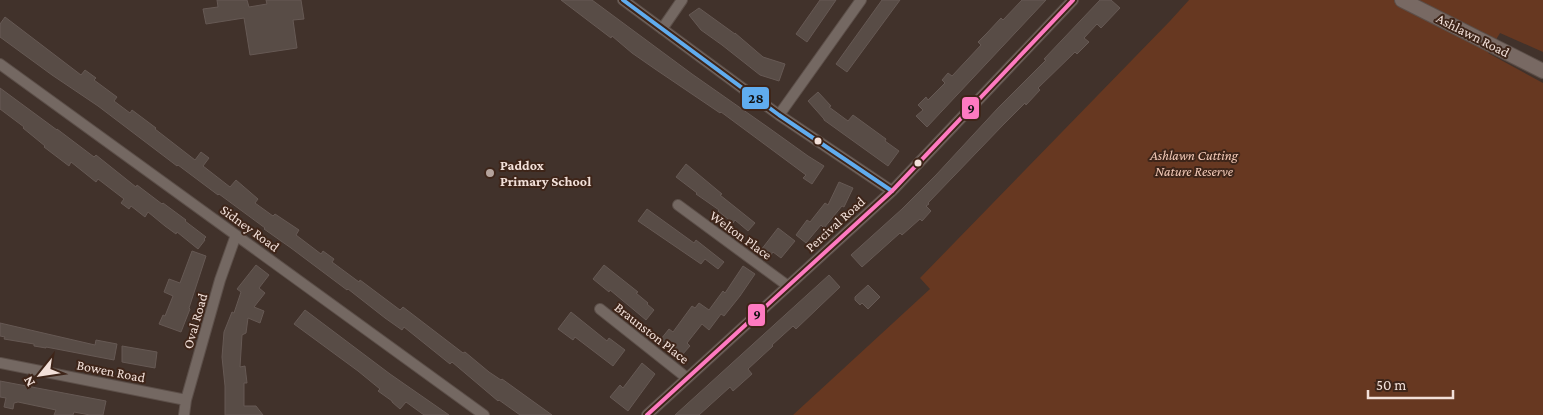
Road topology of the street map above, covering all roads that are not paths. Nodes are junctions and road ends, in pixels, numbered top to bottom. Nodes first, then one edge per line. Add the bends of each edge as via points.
1 (623, 0) edge
2 (682, 0) edge
3 (861, 0) edge
4 (1073, 0) edge
5 (1402, 0) edge
6 (662, 28) junction
7 (0, 64) edge
8 (1543, 71) edge
9 (779, 115) junction
10 (892, 191) junction
11 (678, 205) dead end
12 (236, 235) junction
13 (788, 286) junction
14 (600, 309) dead end
15 (0, 363) edge
16 (687, 378) junction
17 (186, 400) junction
18 (184, 415) edge
19 (484, 415) edge
20 (647, 415) edge

1 - 6 street
2 - 6 street
3 - 9 street
4 - 10 street, Percival Road
5 - 8 main road, Ashlawn Road
6 - 9 street
7 - 12 street, Sidney Road
9 - 10 street
10 - 13 street, Percival Road
11 - 13 street, Welton Place
12 - 17 street, Oval Road
12 - 19 street, Sidney Road
13 - 16 street, Percival Road
14 - 16 street, Braunston Place
15 - 17 street, Bowen Road
16 - 20 street, Percival Road
17 - 18 street, Oval Road

